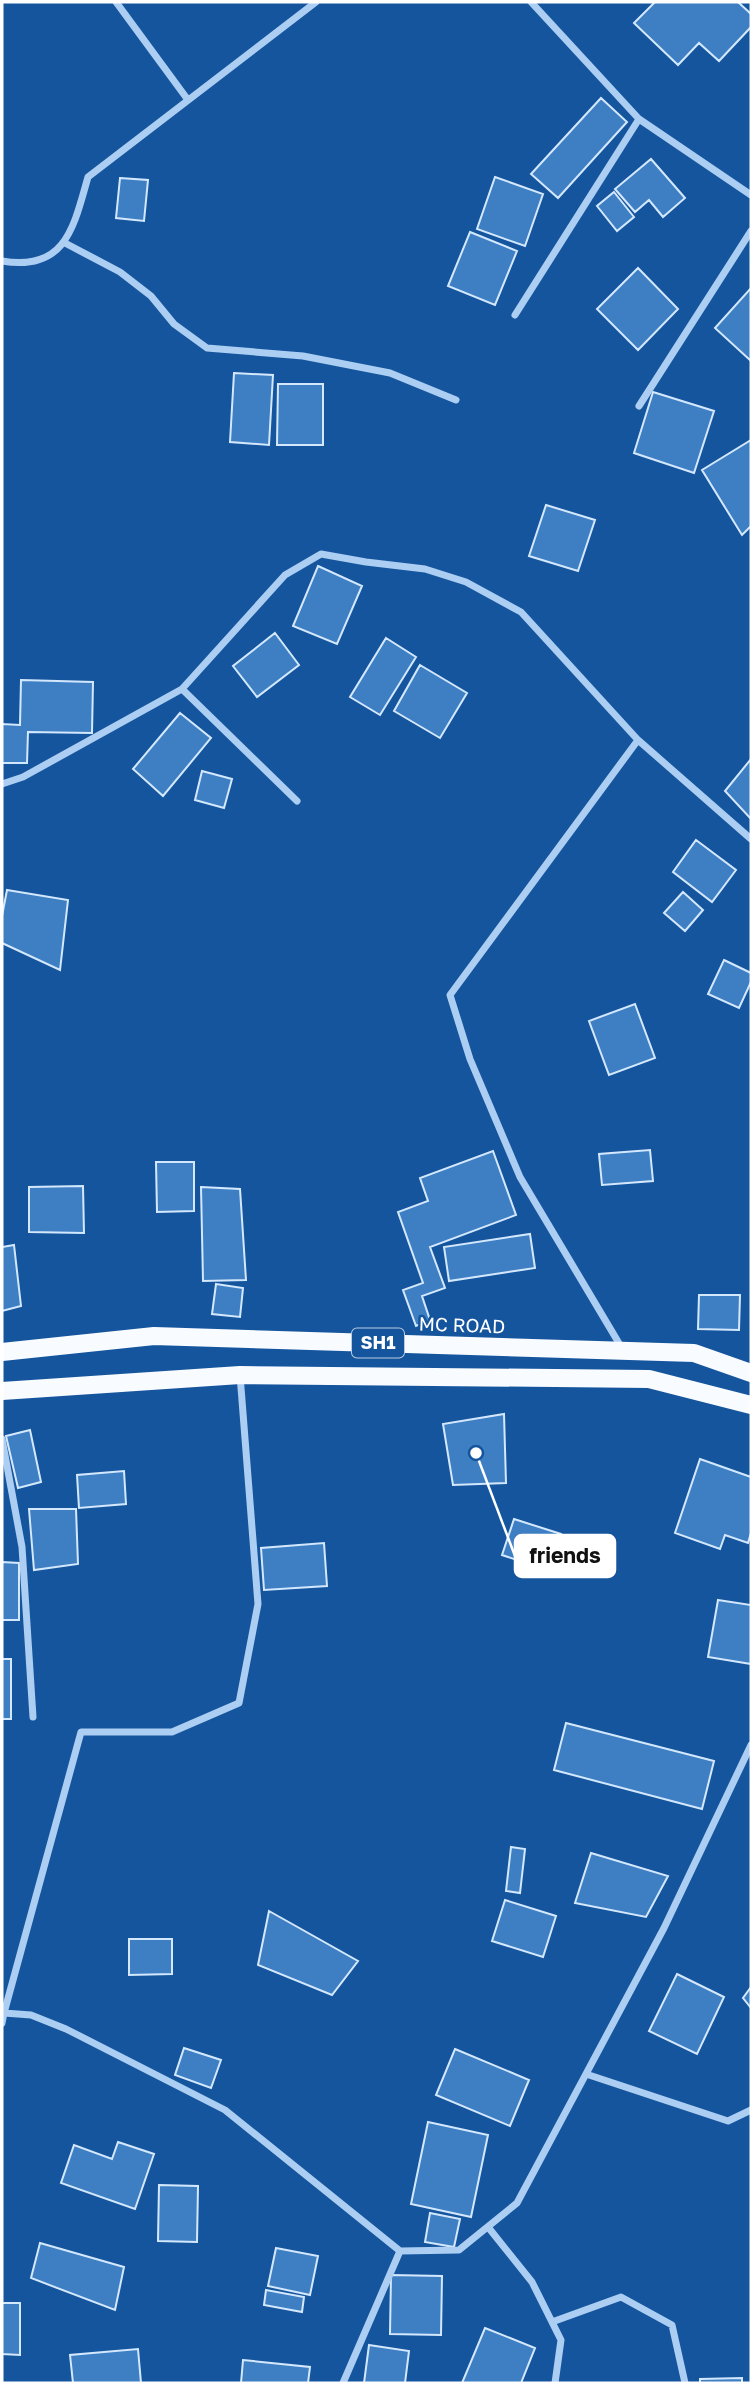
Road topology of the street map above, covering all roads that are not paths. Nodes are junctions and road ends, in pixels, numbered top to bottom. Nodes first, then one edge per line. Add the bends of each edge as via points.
1 (116, 2) edge
2 (316, 2) edge
3 (531, 2) edge
4 (188, 100) junction
5 (639, 120) junction
6 (751, 195) edge
7 (751, 231) edge
8 (65, 243) junction
9 (2, 261) edge
10 (515, 315) dead end
11 (456, 400) dead end
12 (639, 406) dead end
13 (182, 690) junction
14 (638, 740) junction
15 (2, 784) edge
16 (297, 801) dead end
17 (751, 839) edge
18 (624, 1351) junction
19 (2, 1352) edge
20 (751, 1373) edge
21 (240, 1375) junction
22 (2, 1391) edge
23 (751, 1405) edge
24 (2, 1438) edge
25 (33, 1717) dead end
26 (751, 1745) edge
27 (4, 2014) junction
28 (2, 2023) edge
29 (586, 2074) junction
30 (751, 2110) edge
31 (488, 2227) junction
32 (400, 2251) junction
33 (552, 2322) junction
34 (343, 2383) edge
35 (555, 2383) edge
36 (685, 2383) edge

1 - 4 street
2 - 4 street
3 - 5 street
4 - 8 street via 88,177
5 - 6 street
5 - 10 street
7 - 12 street
8 - 9 street via 45,258
8 - 11 street via 120,272 151,296 174,324 207,348 303,356 390,373
13 - 14 street via 285,575 321,554 425,569 466,582 521,612
13 - 15 street via 23,777
13 - 16 street
14 - 17 street
14 - 18 street via 450,995 470,1059 520,1177
18 - 19 main road, MC ROAD / SH1 via 154,1336
18 - 20 main road, MC ROAD / SH1 via 694,1353
21 - 22 main road, SH1
21 - 23 main road, SH1 via 649,1379
21 - 27 street via 258,1604 239,1703 172,1732 81,1732
24 - 25 street via 22,1547
26 - 29 street via 664,1928
27 - 28 street
27 - 32 street via 31,2015 66,2029 225,2110
29 - 30 street via 728,2121
29 - 31 street via 517,2203
31 - 32 street via 459,2250
31 - 33 street via 532,2282
32 - 34 street
33 - 35 street via 561,2340
33 - 36 street via 621,2297 672,2325

